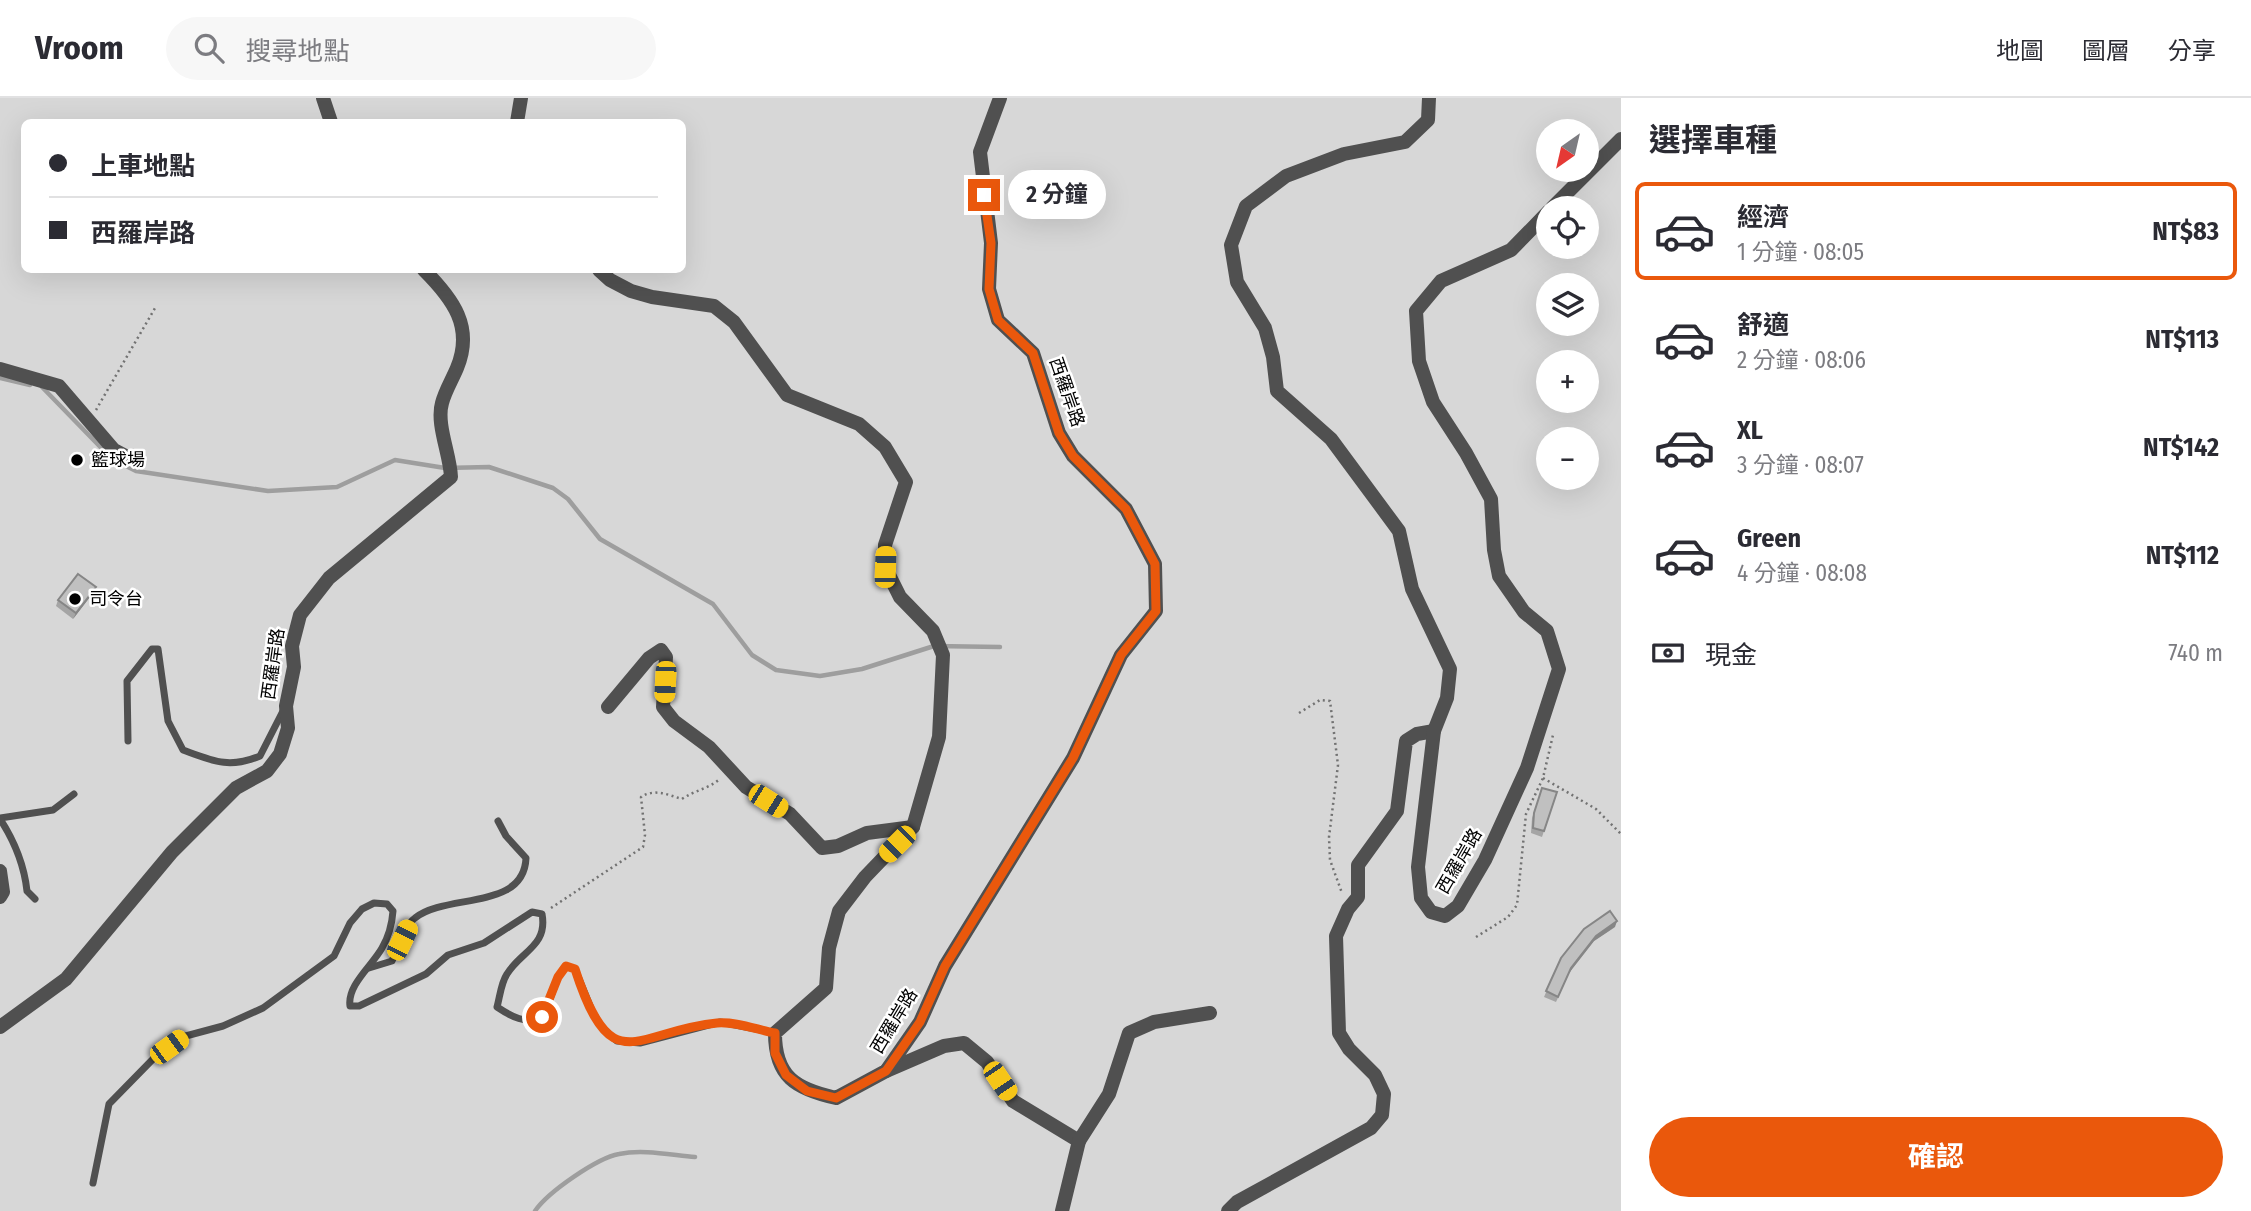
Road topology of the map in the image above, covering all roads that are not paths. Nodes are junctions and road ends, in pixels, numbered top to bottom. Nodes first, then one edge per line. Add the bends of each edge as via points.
1 (323, 98) edge
2 (520, 98) edge
3 (1000, 98) edge
4 (1429, 98) edge
5 (330, 119) edge
6 (517, 119) edge
7 (1621, 139) edge
8 (1564, 196) edge
9 (1536, 224) edge
10 (427, 273) edge
11 (602, 273) edge
12 (0, 369) edge
13 (131, 459) dead end
14 (286, 706) junction
15 (608, 707) dead end
16 (1434, 731) junction
17 (128, 741) dead end
18 (74, 794) dead end
19 (0, 819) edge
20 (498, 821) dead end
21 (914, 827) junction
22 (0, 871) edge
23 (0, 897) edge
24 (36, 899) dead end
25 (369, 968) junction
26 (1210, 1013) dead end
27 (0, 1027) edge
28 (775, 1033) junction
29 (886, 1071) junction
30 (1079, 1141) junction
31 (93, 1183) dead end
32 (1062, 1211) edge
33 (1228, 1211) edge

1 - 5 street
2 - 6 street
3 - 29 street, 西羅岸路 via 980,152 991,243 989,289 998,320 1033,353 1059,433 1073,456 1126,509 1155,564 1156,611 1121,655 1073,758 945,966 920,1022
4 - 16 street, 西羅岸路 via 1428,120 1405,142 1344,154 1286,176 1246,206 1231,245 1237,282 1265,328 1277,391 1331,439 1399,531 1412,589 1450,669 1447,698
7 - 8 street, 西羅岸路
9 - 16 street, 西羅岸路 via 1511,250 1441,281 1416,311 1419,361 1433,402 1491,499 1499,576 1524,612 1547,631 1559,669 1527,768 1485,860 1458,906 1446,916 1431,912 1420,898 1418,867
10 - 14 street, 西羅岸路 via 463,324 458,365 441,404 451,477 329,578 300,615
11 - 21 street via 631,291 713,306 734,322 787,395 859,424 885,447 906,482 886,545 885,567 900,597 933,631 943,655 939,737
12 - 13 street via 59,386 114,450
14 - 17 lane via 260,756 241,764 217,762 183,750 168,721 158,649 152,649 127,681
14 - 27 street, 西羅岸路 via 288,728 280,754 267,771 236,788 172,852 66,979
15 - 21 street via 661,650 666,657 663,707 674,721 709,747 746,787 790,814 822,848 867,833
16 - 33 street via 1406,741 1397,811 1358,865 1358,897 1336,936 1339,1033 1375,1075 1384,1094 1382,1115 1371,1128
18 - 19 lane via 53,810
19 - 24 lane via 24,867 27,891
20 - 25 lane via 526,858 521,881 506,890 425,911 412,920 392,961
21 - 28 street via 864,877 839,911 825,988
22 - 23 street
25 - 28 lane via 352,990 350,1006 426,974 448,955 484,943 532,912 542,914 544,926 535,949 516,961 504,977 497,1007 513,1017 533,1021 542,1017 566,966 575,969 593,1013 617,1041 640,1043 719,1022
25 - 31 lane via 391,929 393,911 387,904 374,903 362,909 334,956 263,1008 182,1037 155,1058 109,1104
26 - 30 street via 1154,1022 1129,1033 1109,1094
28 - 29 street, 西羅岸路 via 775,1053 786,1075 807,1091 836,1098
29 - 30 street via 944,1046 964,1043 987,1062 1013,1101
30 - 32 street

